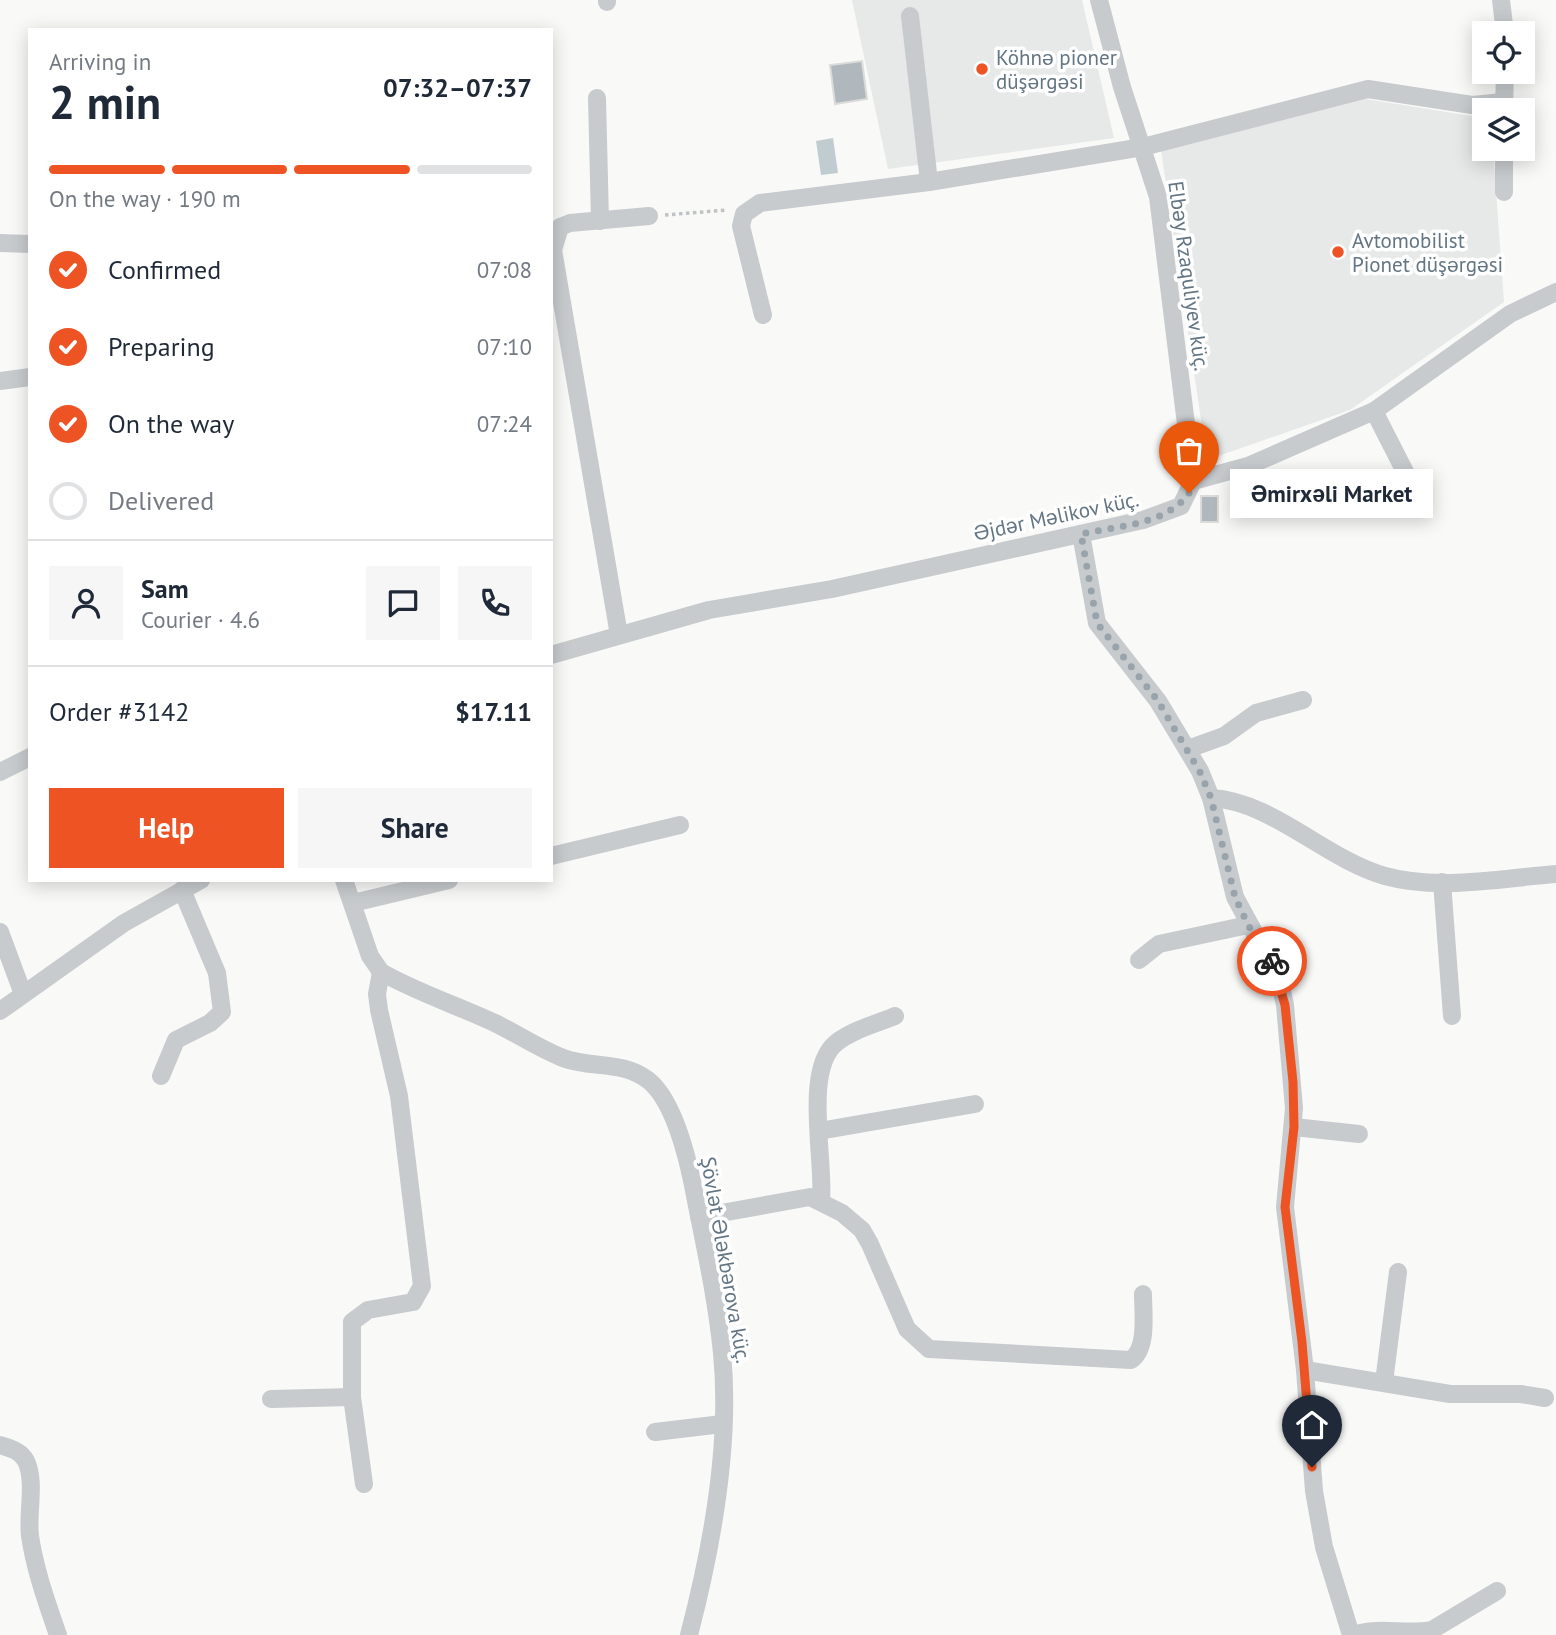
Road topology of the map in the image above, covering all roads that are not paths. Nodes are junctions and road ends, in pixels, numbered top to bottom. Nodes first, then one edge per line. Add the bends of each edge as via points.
1 (1099, 0) edge
2 (1501, 0) edge
3 (910, 16) dead end
4 (1504, 21) edge
5 (597, 98) dead end
6 (1472, 105) edge
7 (1143, 146) junction
8 (1504, 161) edge
9 (929, 182) junction
10 (1504, 192) dead end
11 (649, 216) road end
12 (600, 221) junction
13 (0, 243) edge
14 (28, 244) edge
15 (1556, 292) edge
16 (763, 315) dead end
17 (28, 377) edge
18 (0, 381) edge
19 (1374, 411) junction
20 (1193, 481) junction
21 (1421, 503) dead end
22 (1081, 534) junction
23 (619, 635) junction
24 (553, 654) edge
25 (1303, 700) dead end
26 (1188, 749) junction
27 (28, 758) edge
28 (0, 772) edge
29 (1211, 798) junction
30 (680, 825) dead end
31 (553, 856) edge
32 (1556, 874) edge
33 (197, 882) edge
34 (345, 882) edge
35 (441, 882) edge
36 (1443, 882) junction
37 (182, 890) junction
38 (353, 903) junction
39 (1248, 925) junction
40 (0, 932) edge
41 (1139, 960) dead end
42 (381, 972) junction
43 (23, 994) junction
44 (0, 1011) edge
45 (895, 1016) dead end
46 (1452, 1016) dead end
47 (162, 1076) dead end
48 (975, 1104) dead end
49 (1294, 1127) junction
50 (819, 1131) junction
51 (1359, 1134) dead end
52 (821, 1201) junction
53 (699, 1217) junction
54 (1398, 1272) dead end
55 (1143, 1294) dead end
56 (1305, 1370) junction
57 (1384, 1382) junction
58 (352, 1397) junction
59 (1545, 1398) dead end
60 (271, 1399) dead end
61 (722, 1424) junction
62 (655, 1432) dead end
63 (0, 1445) edge
64 (364, 1484) dead end
65 (1497, 1591) dead end
66 (58, 1635) edge
67 (689, 1635) edge
68 (1352, 1635) edge

1 - 7 street, Elbəy Rzaquliyev küç.
2 - 4 street
3 - 9 street
5 - 12 street
6 - 7 street via 1368,89
7 - 9 street
7 - 20 street, Elbəy Rzaquliyev küç. via 1158,197
8 - 10 street
9 - 16 street via 760,203 744,214 741,226
11 - 12 street
12 - 23 street via 560,227 553,250
13 - 14 street
15 - 19 street via 1510,314
17 - 18 street
19 - 20 street via 1248,466
19 - 21 street
20 - 22 street, Əjdər Məlikov küç. via 1181,506 1165,514
22 - 23 street, Əjdər Məlikov küç. via 832,589 709,610
22 - 26 street via 1097,623 1158,701
23 - 24 street, Əjdər Məlikov küç.
25 - 26 street via 1256,713 1224,736
26 - 29 street
27 - 28 street
29 - 36 street via 1245,803 1353,864 1385,876
29 - 39 street via 1235,897
30 - 31 street
32 - 36 street
33 - 37 street
34 - 38 street
35 - 38 street
36 - 46 street
37 - 43 street via 124,923
37 - 47 street via 217,973 222,1012 211,1023 176,1040
38 - 42 street via 370,956
39 - 41 street via 1159,944
39 - 49 street via 1279,978 1293,1082
40 - 43 street
42 - 53 street, Şövlət Ələkbərova küç. via 561,1057 617,1065 652,1083 666,1103 682,1143
42 - 58 street via 379,1010 399,1096 422,1286 413,1301 368,1310 352,1322
43 - 44 street
45 - 50 street via 850,1034 827,1053 819,1077
48 - 50 street
49 - 51 street
49 - 56 street via 1285,1207
50 - 52 street
52 - 53 street via 791,1198
52 - 55 street via 862,1230 907,1329 929,1349 1131,1360 1141,1346
53 - 61 street, Şövlət Ələkbərova küç. via 722,1355
54 - 57 street
56 - 57 street
56 - 68 street via 1314,1491 1324,1547
57 - 59 street via 1450,1394
58 - 60 street
58 - 64 street
61 - 62 street
61 - 67 street, Şövlət Ələkbərova küç. via 709,1553
63 - 66 street via 13,1448 29,1469 32,1551
65 - 68 street via 1432,1630

